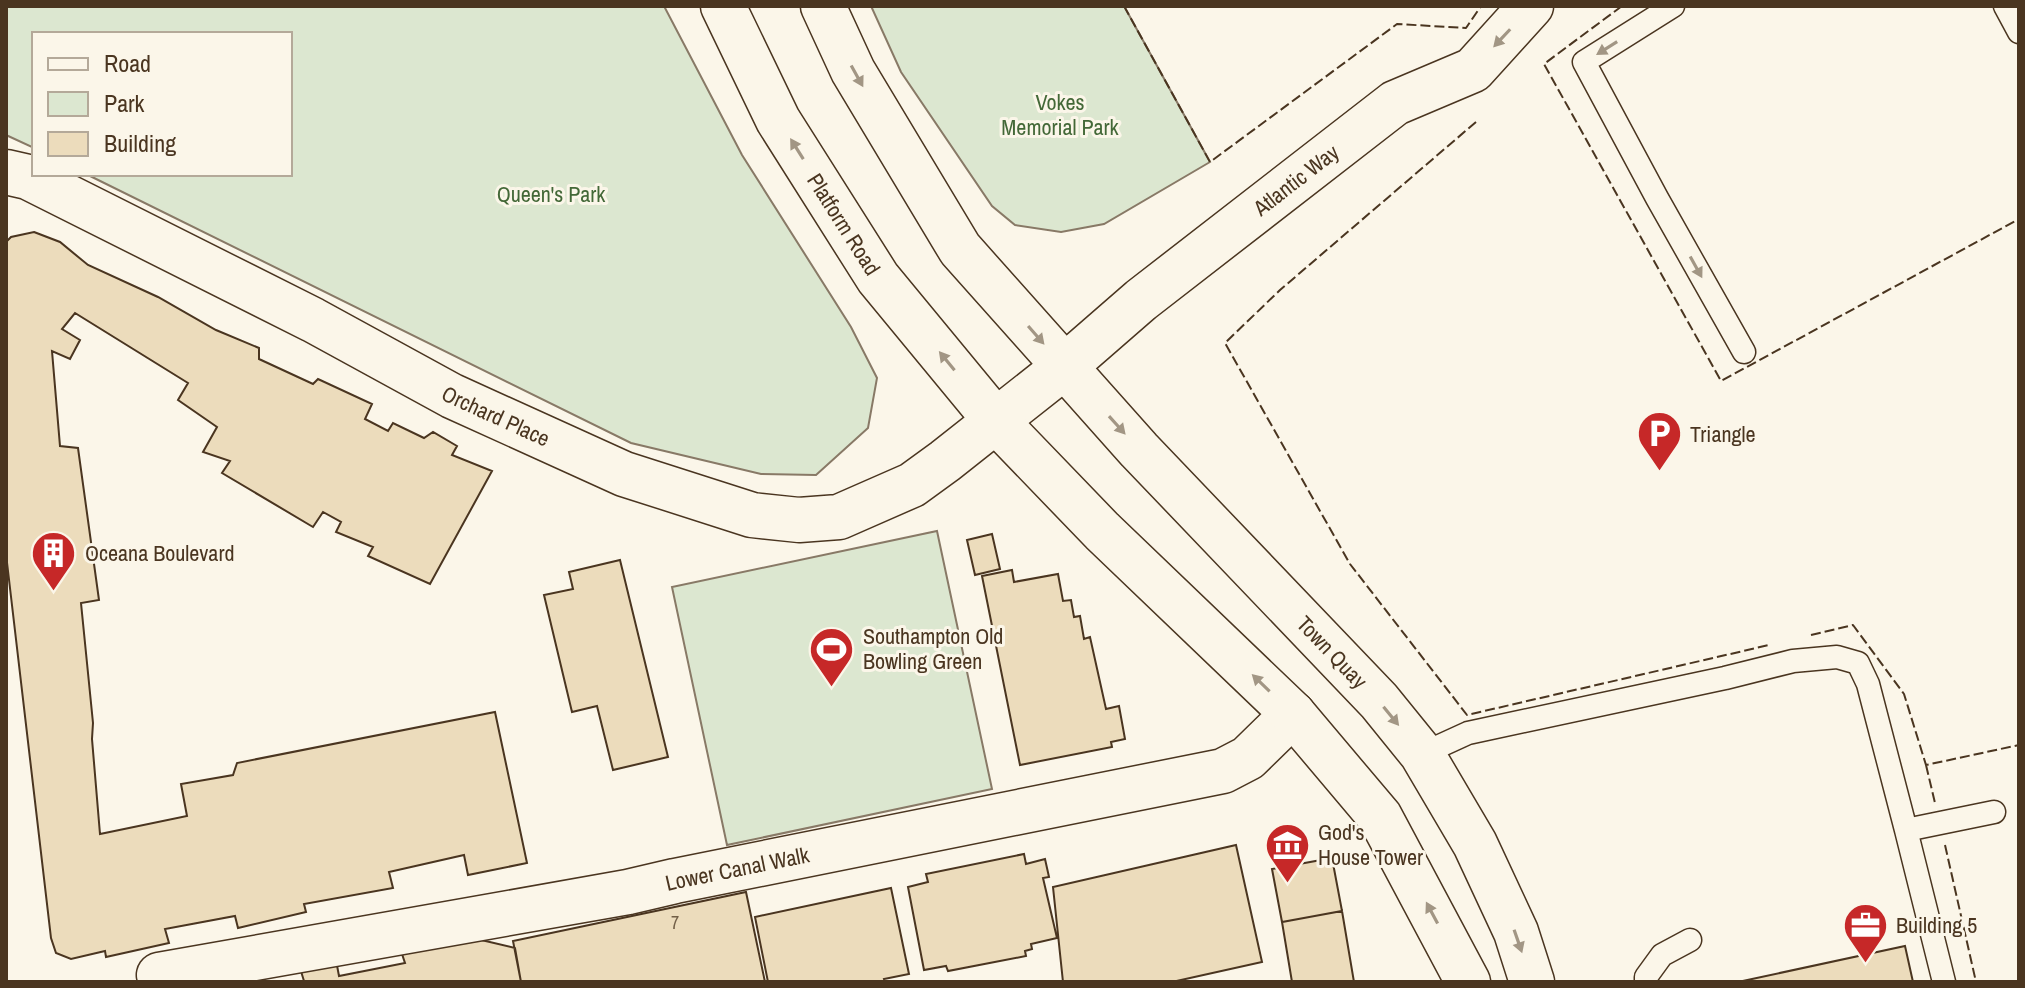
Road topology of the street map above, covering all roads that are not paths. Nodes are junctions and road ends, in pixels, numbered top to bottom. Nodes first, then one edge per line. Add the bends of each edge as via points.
1 (723, 6) edge
2 (823, 6) edge
3 (1531, 6) edge
4 (1673, 6) edge
5 (2005, 6) edge
6 (2019, 32) edge
7 (6, 172) edge
8 (1744, 352) dead end
9 (1064, 367) junction
10 (996, 421) junction
11 (1293, 714) junction
12 (1422, 754) junction
13 (1994, 812) dead end
14 (1906, 830) junction
15 (1690, 940) dead end
16 (159, 975) dead end
17 (1468, 982) edge
18 (1532, 982) edge
19 (1646, 982) edge
20 (1944, 982) edge

10 -> 1 street, Platform Road via 878,278 778,120
2 -> 9 street via 853,71 960,249
3 -> 9 street, Atlantic Way via 1473,70 1395,103 1141,300
4 -> 8 lane via 1584,62
5 - 6 lane
7 - 10 street, Orchard Place via 28,177 313,320 452,396 624,474 752,515 839,517 912,485
9 - 10 street, Atlantic Way
9 -> 12 street, Town Quay via 1379,701
11 -> 10 street
11 - 16 street, Lower Canal Walk via 1248,758 1223,771 628,892
17 -> 11 street via 1380,817
12 - 14 lane via 1468,733 1793,661 1837,657 1858,663 1868,684
12 -> 18 street, Town Quay via 1475,844 1516,932
13 - 14 lane
14 - 20 lane
15 - 19 lane via 1662,955

